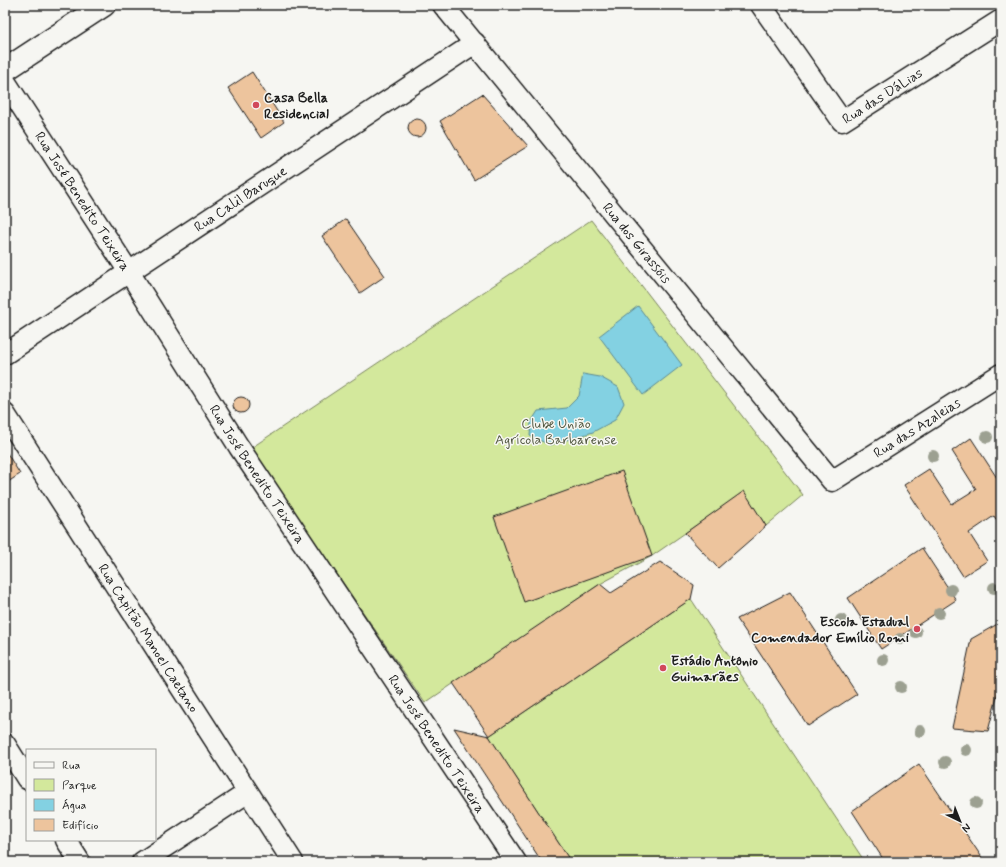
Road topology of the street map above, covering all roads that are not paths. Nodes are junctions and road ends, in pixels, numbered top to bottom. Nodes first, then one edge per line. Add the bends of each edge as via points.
1 (104, 5) edge
2 (443, 5) edge
3 (761, 5) edge
4 (1001, 20) edge
5 (475, 44) junction
6 (5, 70) edge
7 (5, 81) edge
8 (129, 272) junction
9 (5, 354) edge
10 (1000, 378) edge
11 (5, 414) edge
12 (832, 481) joint
13 (5, 744) edge
14 (26, 776) edge
15 (247, 793) junction
16 (67, 841) edge
17 (80, 862) edge
18 (142, 862) edge
19 (293, 862) edge
20 (516, 862) edge

1 - 6 street
2 - 5 street, Rua dos Girassóis
3 - 4 street, Rua das DáLias via 842,121
5 - 8 street, Rua Calil Baruque
5 - 12 street, Rua dos Girassóis
7 - 8 street, Rua José Benedito Teixeira
8 - 9 street, Rua Calil Baruque
8 - 20 street, Rua José Benedito Teixeira via 239,447
10 - 12 street, Rua das Azaleias
11 - 15 street, Rua Capitão Manoel Caetano
13 - 14 street
15 - 18 street
15 - 19 street, Rua Capitão Manoel Caetano
16 - 17 street

